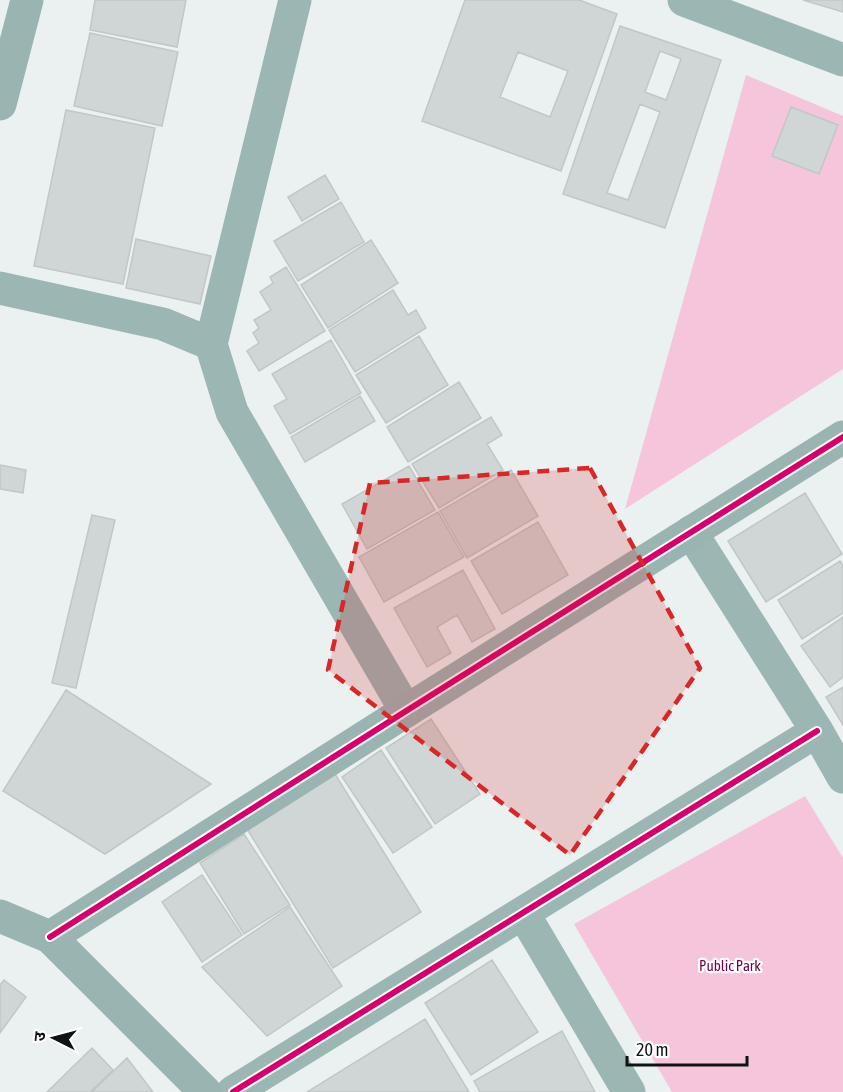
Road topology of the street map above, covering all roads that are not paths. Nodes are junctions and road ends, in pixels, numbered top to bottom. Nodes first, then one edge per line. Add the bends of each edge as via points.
1 (27, 0) edge
2 (295, 0) edge
3 (684, 0) edge
4 (843, 60) edge
5 (0, 104) edge
6 (0, 288) edge
7 (211, 344) junction
8 (843, 437) edge
9 (691, 532) junction
10 (406, 711) junction
11 (816, 731) junction
12 (843, 777) edge
13 (523, 913) junction
14 (0, 916) edge
15 (50, 937) junction
16 (205, 1092) edge
17 (233, 1092) edge
18 (629, 1092) edge

1 - 5 street
2 - 7 street
3 - 4 street
6 - 7 street via 163,324
7 - 10 street via 232,412
8 - 9 street
9 - 10 street
9 - 11 street
10 - 15 street
11 - 12 street
11 - 13 street
13 - 17 street
13 - 18 street
14 - 15 street
15 - 16 street

